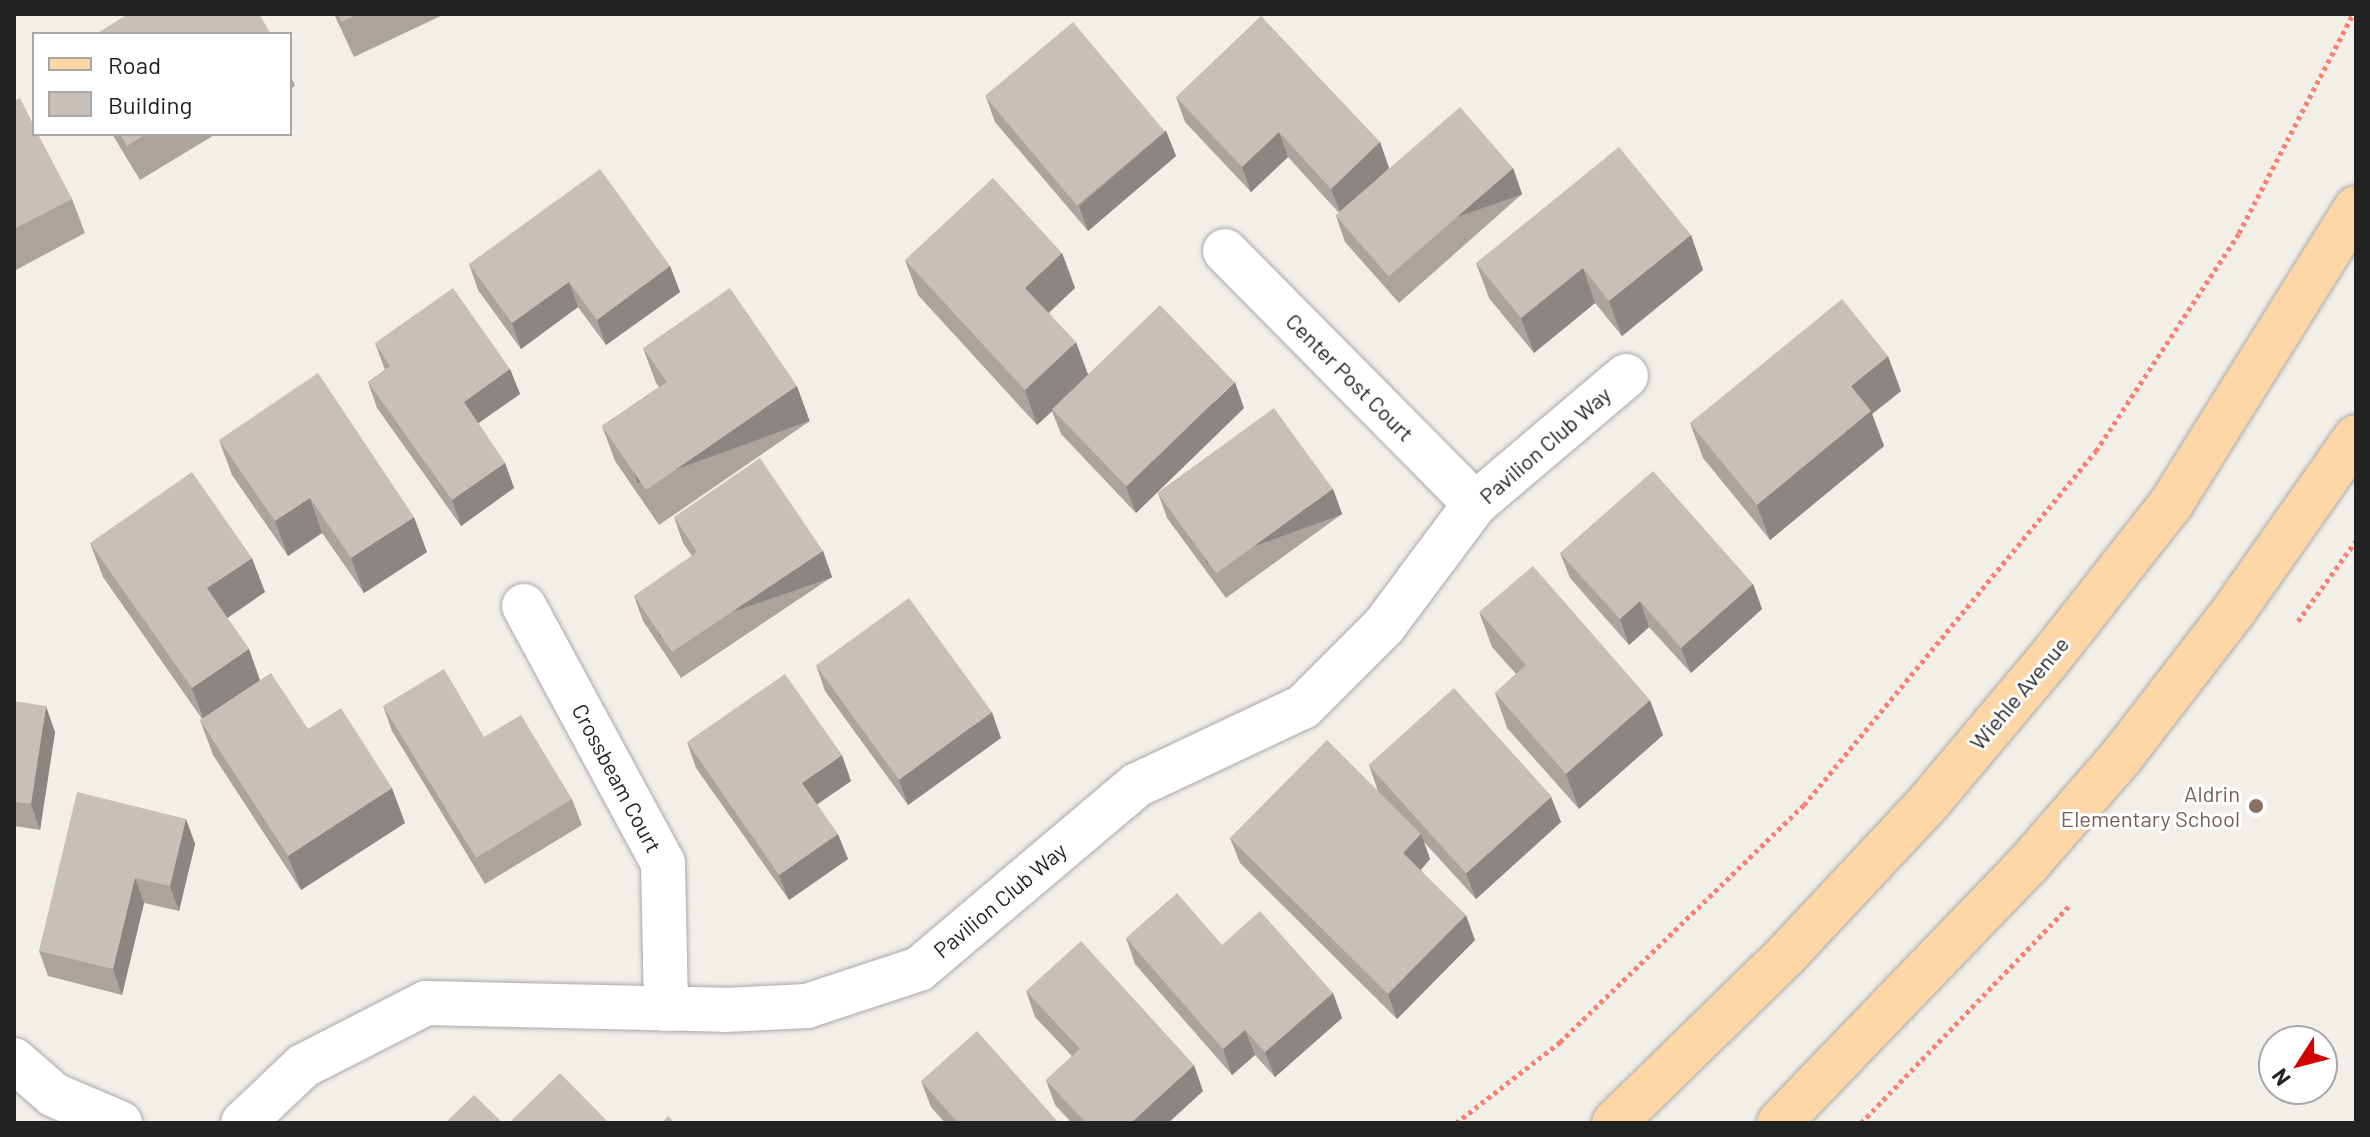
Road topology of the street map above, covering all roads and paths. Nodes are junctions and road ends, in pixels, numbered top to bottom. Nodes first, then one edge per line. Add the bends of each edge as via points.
1 (2353, 14) edge
2 (2356, 208) edge
3 (1225, 251) dead end
4 (1626, 376) dead end
5 (2356, 437) edge
6 (1475, 504) junction
7 (524, 606) dead end
8 (666, 1009) junction
9 (14, 1060) edge
10 (120, 1123) edge
11 (243, 1123) edge
12 (1456, 1123) edge
13 (1614, 1123) edge
14 (1779, 1123) edge

1 - 12 path via 2239,233 2096,451 1804,805 1560,1042
2 - 13 main road, Wiehle Avenue via 2171,504 2045,664 1929,802 1787,954
3 - 6 street, Center Post Court
4 - 6 street, Pavilion Club Way
5 - 14 main road via 2233,612 2122,756 2018,874
6 - 8 street, Pavilion Club Way via 1384,626 1303,707 1137,785 919,969 807,1006
7 - 8 street, Crossbeam Court via 663,863
8 - 11 street, Pavilion Club Way via 426,1003 303,1066
9 - 10 street via 54,1095

